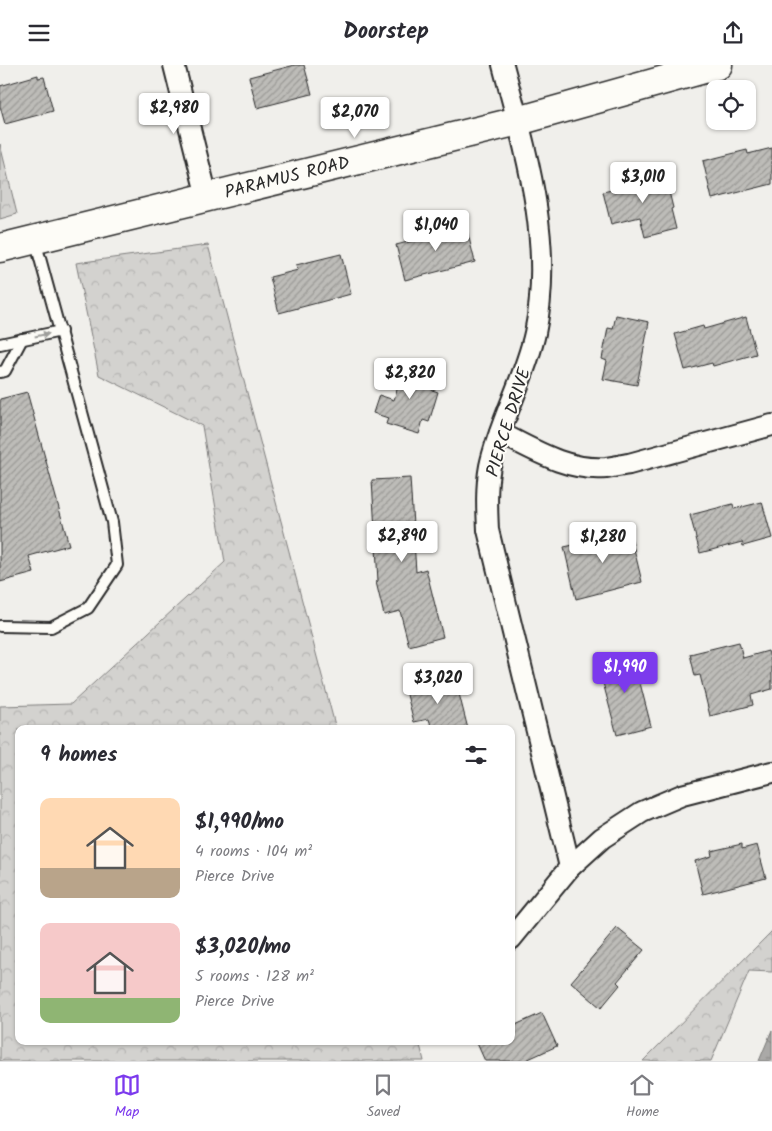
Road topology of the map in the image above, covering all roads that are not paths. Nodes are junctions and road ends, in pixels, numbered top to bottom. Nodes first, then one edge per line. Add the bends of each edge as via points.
1 (174, 65) edge
2 (503, 65) edge
3 (718, 65) edge
4 (518, 121) junction
5 (207, 197) junction
6 (35, 239) junction
7 (0, 248) edge
8 (61, 331) junction
9 (22, 339) junction
10 (0, 344) edge
11 (0, 371) edge
12 (772, 425) edge
13 (500, 433) junction
14 (0, 626) edge
15 (772, 772) edge
16 (570, 867) junction
17 (515, 934) edge

1 - 5 street
2 - 4 street, PIERCE DRIVE
3 - 4 main road, PARAMUS ROAD
4 - 5 main road, PARAMUS ROAD
4 - 13 street, PIERCE DRIVE via 536,204 541,243 541,289 535,333 522,379
5 - 6 main road, PARAMUS ROAD
6 - 7 main road, PARAMUS ROAD
6 - 8 lane
9 -> 8 lane
8 - 14 lane via 112,522 117,565 88,608 51,627
9 - 10 lane
9 - 11 lane via 5,371
12 - 13 street via 606,468 554,461
13 - 16 street, PIERCE DRIVE via 490,467 488,530
15 - 16 street via 682,795 642,812 602,838
16 - 17 street

